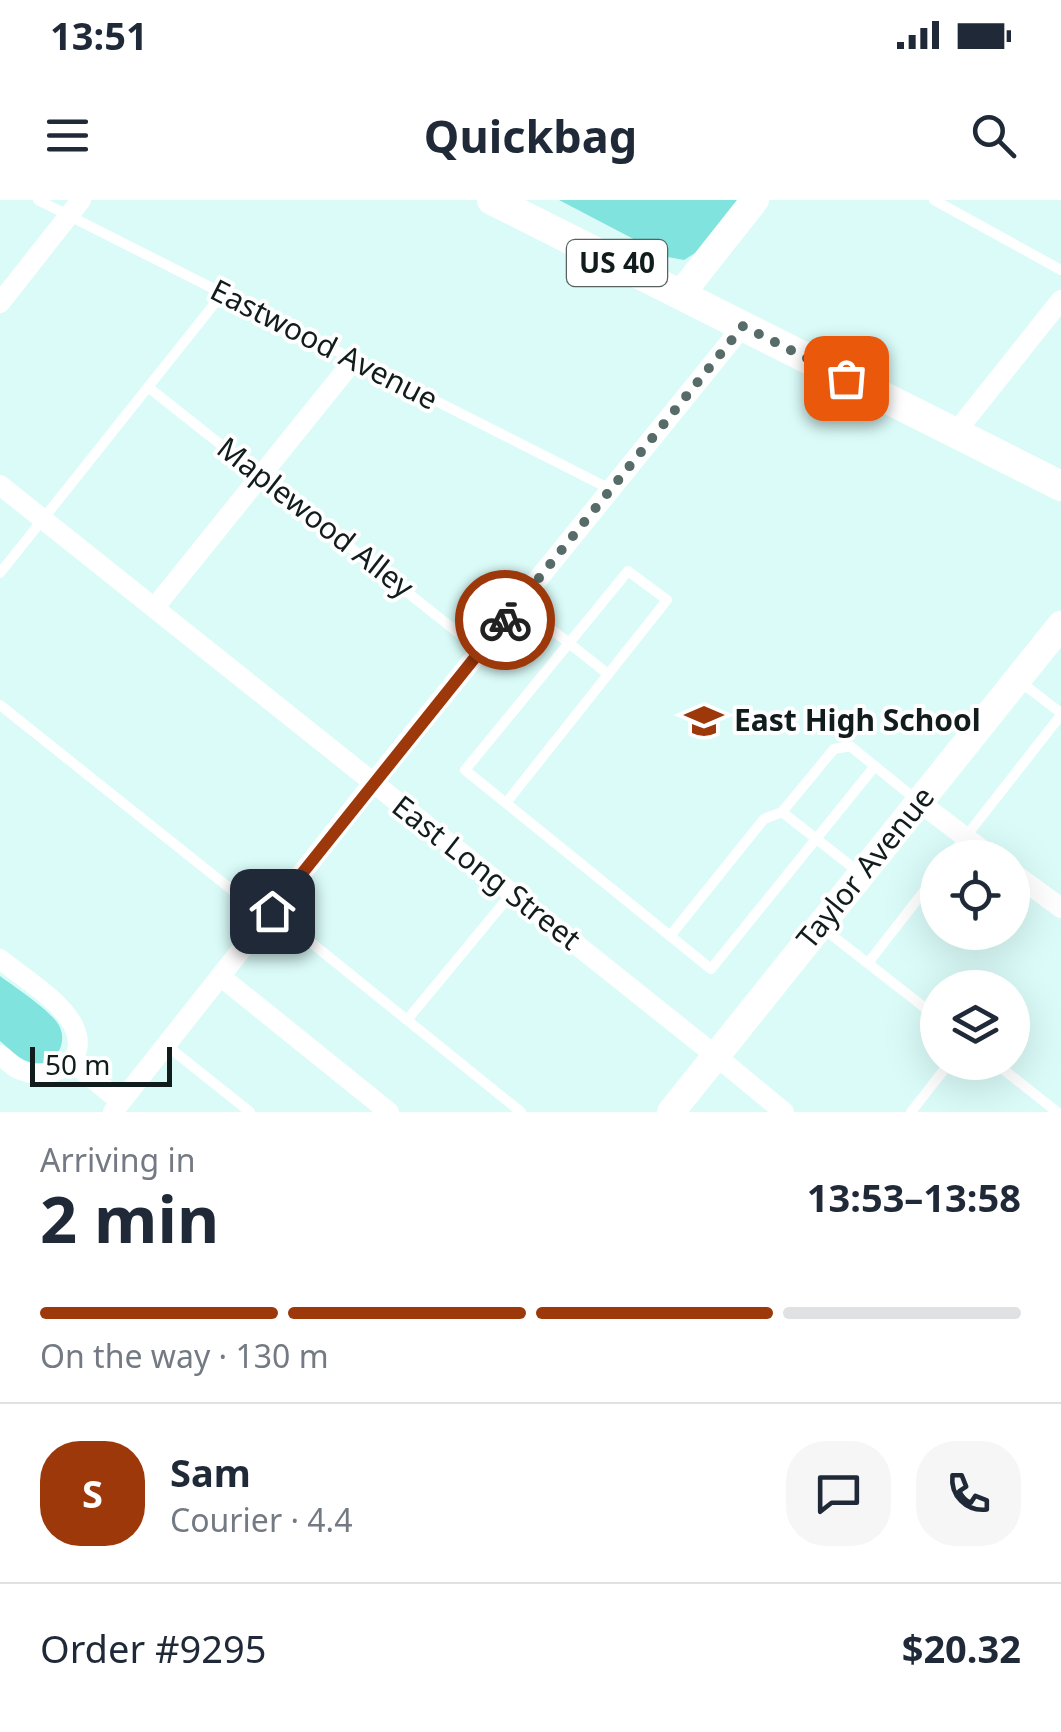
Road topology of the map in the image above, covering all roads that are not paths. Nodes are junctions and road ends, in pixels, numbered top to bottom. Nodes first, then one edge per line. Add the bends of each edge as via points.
1 (38, 200) edge
2 (492, 200) edge
3 (755, 200) edge
4 (934, 200) edge
5 (949, 203) edge
6 (75, 207) edge
7 (1061, 270) edge
8 (223, 293) junction
9 (680, 295) junction
10 (1061, 300) edge
11 (0, 302) edge
12 (743, 326) junction
13 (354, 360) junction
14 (148, 387) junction
15 (955, 433) junction
16 (262, 475) junction
17 (0, 485) edge
18 (1061, 486) edge
19 (610, 489) junction
20 (42, 519) junction
21 (0, 573) edge
22 (518, 604) junction
23 (154, 608) junction
24 (1061, 625) edge
25 (569, 643) junction
26 (480, 650) junction
27 (608, 674) junction
28 (1018, 680) junction
29 (0, 705) edge
30 (1061, 714) edge
31 (875, 766) junction
32 (373, 784) junction
33 (919, 802) junction
34 (506, 803) junction
35 (782, 812) junction
36 (966, 837) junction
37 (817, 839) junction
38 (964, 840) edge
39 (970, 840) edge
40 (861, 874) junction
41 (1030, 885) edge
42 (512, 893) junction
43 (920, 896) edge
44 (1061, 908) edge
45 (269, 914) junction
46 (819, 925) junction
47 (670, 936) junction
48 (0, 959) edge
49 (868, 963) junction
50 (220, 976) junction
51 (920, 1004) edge
52 (407, 1020) junction
53 (166, 1046) junction
54 (0, 1055) edge
55 (716, 1056) junction
56 (72, 1062) junction
57 (936, 1080) edge
58 (1017, 1080) edge
59 (117, 1107) edge
60 (250, 1112) edge
61 (389, 1112) edge
62 (522, 1112) edge
63 (671, 1112) edge
64 (784, 1112) edge
65 (911, 1112) edge
66 (1057, 1112) edge

1 - 6 lane, Eastwood Avenue
2 - 9 main road, US 40
3 - 9 main road
4 - 5 lane
5 - 7 lane
6 - 8 lane, Eastwood Avenue
6 - 11 street
8 - 13 lane, Eastwood Avenue
8 - 14 lane
9 - 12 main road, US 40
10 - 15 street
12 - 15 main road, US 40
12 - 19 street
13 - 16 street
13 - 19 lane, Eastwood Avenue
14 - 16 lane, Maplewood Alley
14 - 20 lane
15 - 18 main road, US 40
16 - 23 street
16 - 26 lane, Maplewood Alley
17 - 20 street, East Long Street
19 - 22 street
20 - 21 lane
20 - 23 street, East Long Street
22 - 25 lane
22 - 26 street
23 - 32 street, East Long Street
24 - 28 main road, Taylor Avenue
25 - 27 lane
25 - 27 lane via 628,571 667,600
25 - 34 lane via 466,770
26 - 32 street
27 - 34 lane
28 - 30 lane
28 - 33 main road, Taylor Avenue
29 - 45 lane
30 - 36 lane
31 - 33 lane
31 - 35 lane via 850,746 834,749
31 - 37 lane
32 - 42 street, East Long Street
32 - 45 street
33 - 36 street
33 - 40 main road, Taylor Avenue
34 - 47 lane
35 - 37 lane
35 - 47 lane via 764,820
36 - 38 lane
36 - 39 street
37 - 40 lane
37 - 47 lane via 711,969
40 - 46 main road, Taylor Avenue
41 - 44 street
42 - 52 lane
42 - 55 street, East Long Street
43 - 49 lane
45 - 50 street
45 - 52 lane
46 - 49 lane
46 - 55 main road, Taylor Avenue
48 - 56 street via 61,1008 75,1030
49 - 51 lane
50 - 53 street
50 - 61 street
52 - 62 lane
53 - 59 street
53 - 60 lane
54 - 56 street via 38,1074
55 - 63 main road, Taylor Avenue
55 - 64 street, East Long Street
56 - 59 street
57 - 65 lane
58 - 66 lane

